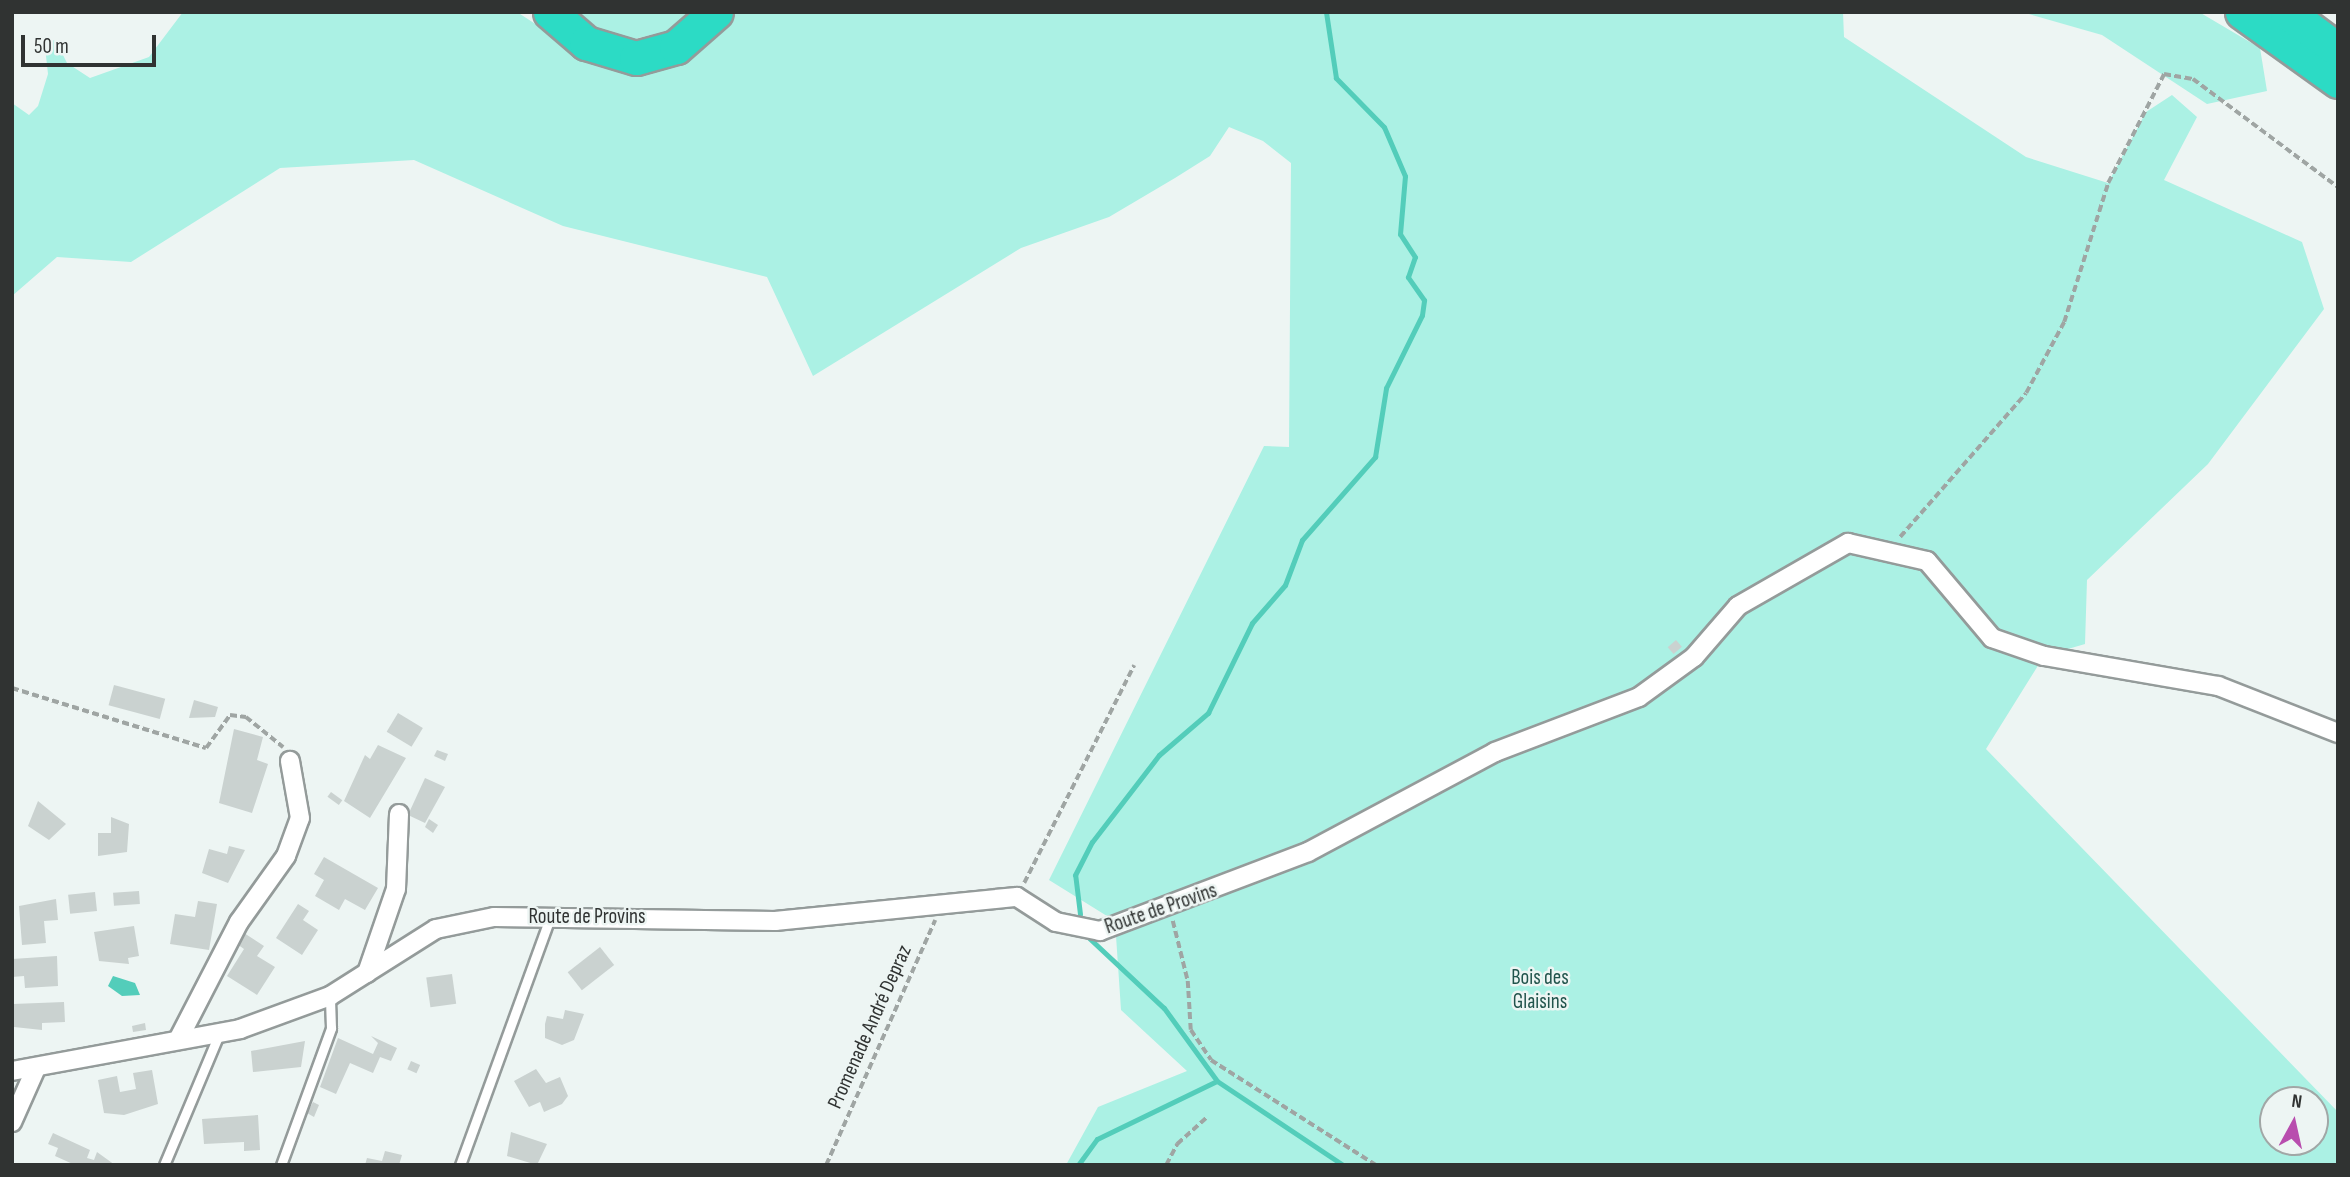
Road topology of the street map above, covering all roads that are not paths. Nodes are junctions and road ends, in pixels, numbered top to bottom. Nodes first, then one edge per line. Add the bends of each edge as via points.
1 (550, 12) edge
2 (571, 12) edge
3 (696, 12) edge
4 (716, 12) edge
5 (2242, 12) edge
6 (2287, 12) edge
7 (2338, 50) edge
8 (2338, 82) edge
9 (2338, 733) edge
10 (290, 761) road end
11 (399, 814) dead end
12 (551, 916) junction
13 (367, 973) junction
14 (330, 996) junction
15 (220, 1032) junction
16 (178, 1040) junction
17 (36, 1068) junction
18 (12, 1071) edge
19 (12, 1122) edge
20 (164, 1165) edge
21 (281, 1165) edge
22 (460, 1165) edge

1 - 4 highway via 586,43 636,58 676,47
2 - 3 highway via 605,36 638,43 669,34
5 - 8 highway
6 - 7 highway
9 - 12 street, Route de Provins via 2218,686 2044,656 1992,638 1927,561 1888,548 1848,543 1738,606 1694,657 1639,697 1495,752 1355,830 1170,909 1100,931 1056,922 1017,897 943,901 878,915 775,920
10 - 16 street via 300,818 286,856 239,922
11 - 13 street via 396,889
12 - 13 street, Route de Provins via 494,917 436,929
12 - 22 lane
13 - 14 street, Route de Provins
14 - 15 street, Route de Provins
14 - 21 lane via 331,1028
15 - 16 street, Route de Provins
15 - 20 lane
16 - 17 street, Route de Provins
17 - 18 street, Route de Provins
17 - 19 street

